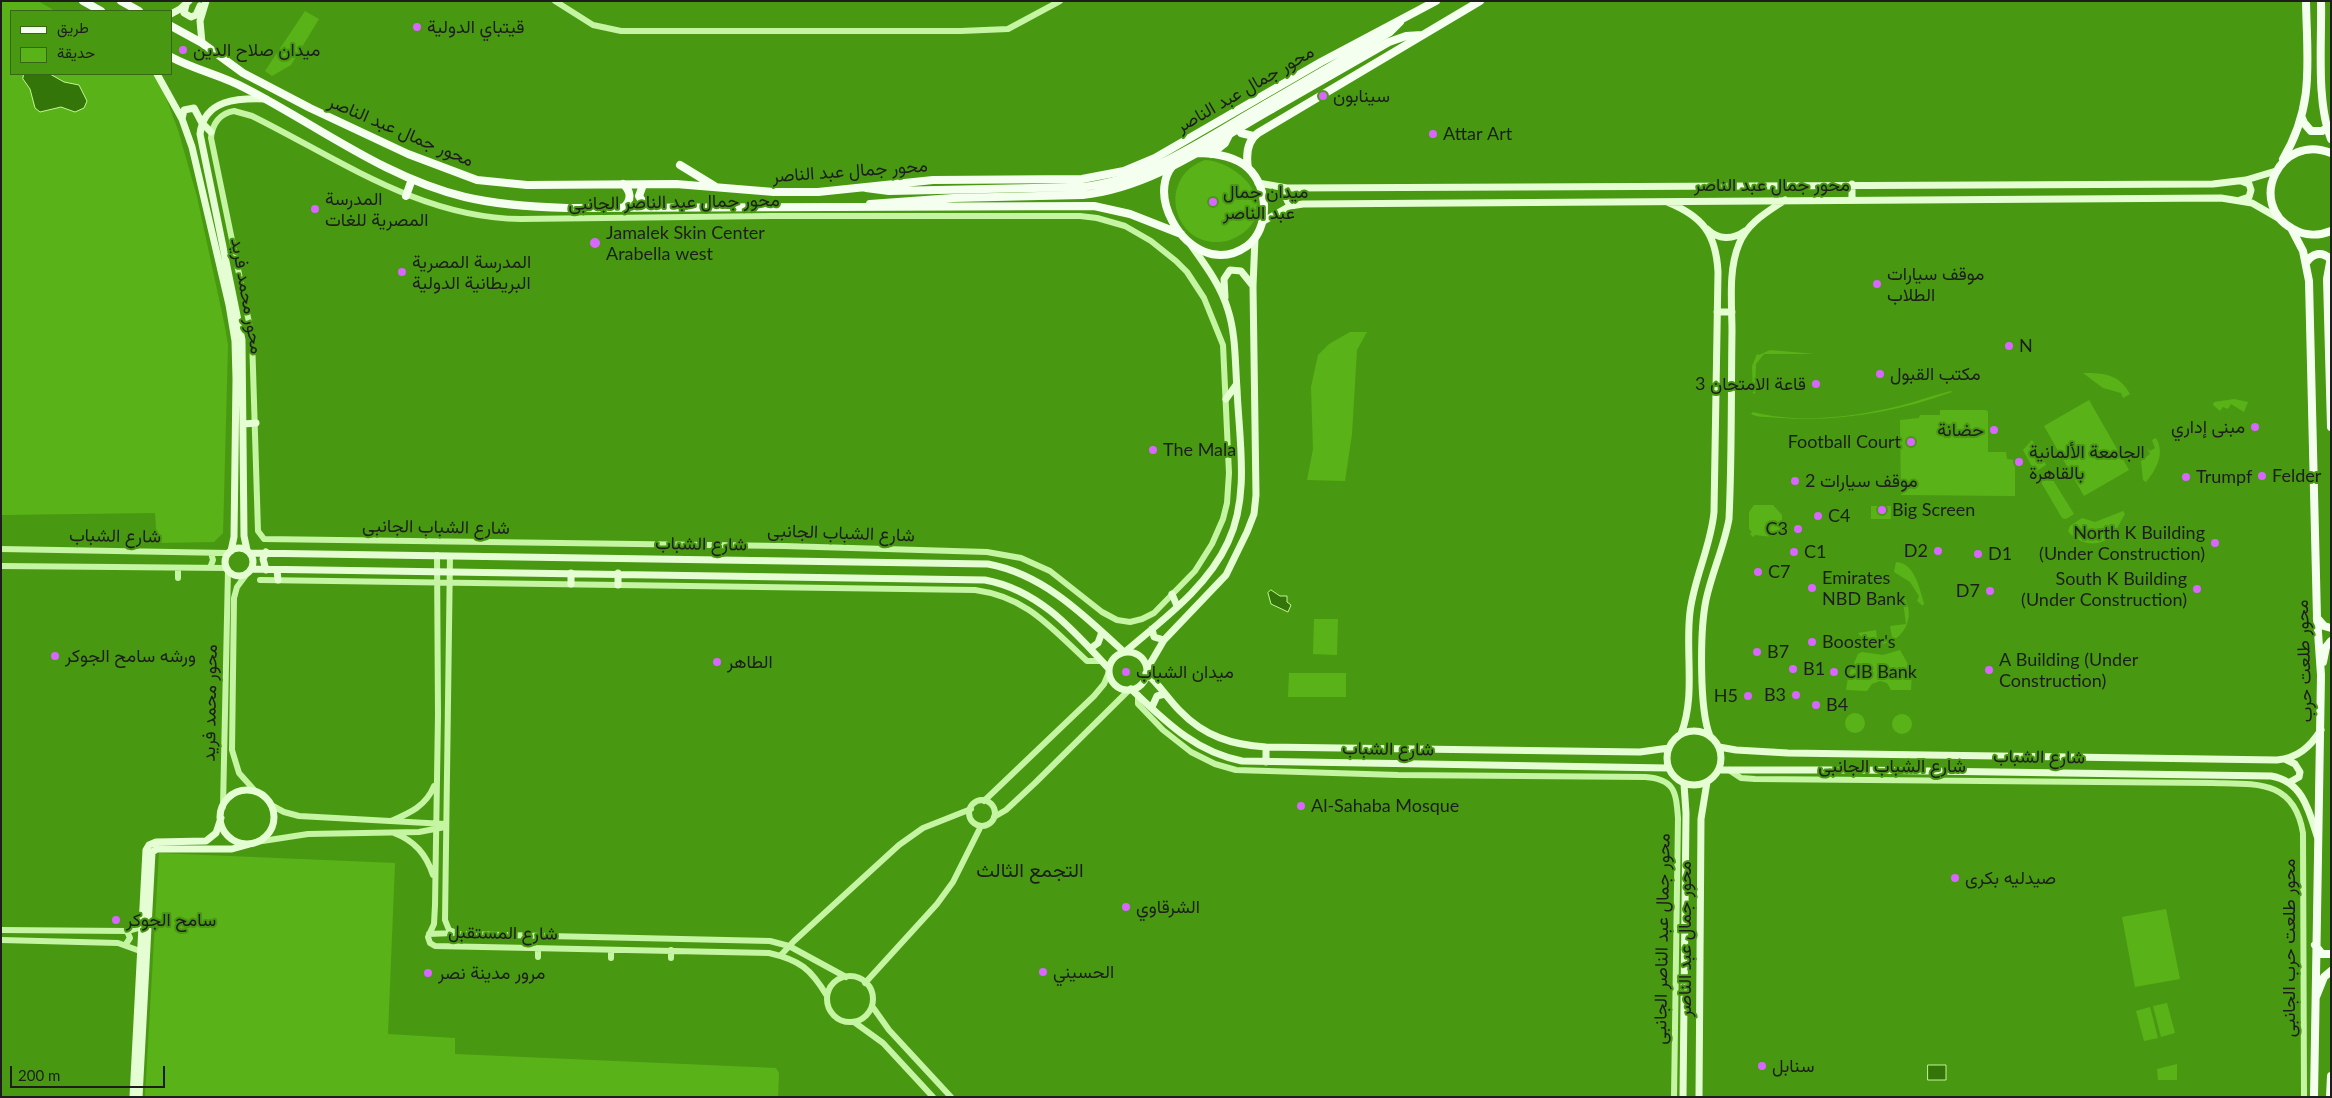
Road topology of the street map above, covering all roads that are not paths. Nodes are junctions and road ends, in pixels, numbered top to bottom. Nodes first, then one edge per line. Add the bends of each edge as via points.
1 (83, 1) edge
2 (121, 1) edge
3 (206, 1) edge
4 (555, 1) edge
5 (1060, 1) edge
6 (1436, 1) edge
7 (1480, 1) edge
8 (2306, 1) edge
9 (2321, 1) edge
10 (187, 3) edge
11 (98, 10) edge
12 (137, 10) edge
13 (172, 13) edge
14 (1403, 18) junction
15 (172, 27) edge
16 (1422, 35) junction
17 (202, 43) junction
18 (172, 58) edge
19 (158, 75) edge
20 (266, 99) junction
21 (1236, 111) junction
22 (2302, 118) junction
23 (182, 119) junction
24 (202, 123) junction
25 (2327, 128) junction
26 (211, 132) junction
27 (1253, 136) junction
28 (2331, 139) edge
29 (2331, 152) edge
30 (1211, 154) junction
31 (1146, 162) junction
32 (1175, 163) junction
33 (680, 165) dead end
34 (2278, 167) junction
35 (1248, 168) junction
36 (412, 179) junction
37 (2240, 181) junction
38 (1258, 182) junction
39 (623, 184) junction
40 (1852, 184) junction
41 (643, 185) junction
42 (1576, 186) junction
43 (1598, 186) junction
44 (861, 187) junction
45 (717, 188) junction
46 (1287, 188) junction
47 (406, 196) junction
48 (1852, 199) junction
49 (1786, 200) junction
50 (2240, 200) junction
51 (1578, 201) junction
52 (1599, 201) junction
53 (1664, 201) junction
54 (1290, 206) junction
55 (624, 207) junction
56 (646, 207) junction
57 (856, 208) junction
58 (911, 211) junction
59 (982, 212) junction
60 (2280, 219) junction
61 (1262, 222) junction
62 (1705, 227) junction
63 (2291, 228) junction
64 (1748, 229) junction
65 (2331, 231) edge
66 (1181, 234) junction
67 (1255, 238) junction
68 (1191, 245) junction
69 (2331, 258) edge
70 (2306, 262) junction
71 (1253, 286) junction
72 (1224, 299) junction
73 (1717, 312) junction
74 (1732, 312) junction
75 (1236, 384) junction
76 (1226, 399) junction
77 (244, 424) junction
78 (256, 424) junction
79 (2331, 427) edge
80 (244, 536) junction
81 (234, 537) junction
82 (1, 549) edge
83 (249, 551) junction
84 (230, 552) junction
85 (266, 552) junction
86 (210, 553) junction
87 (437, 556) junction
88 (450, 556) junction
89 (1, 566) edge
90 (178, 568) junction
91 (210, 568) junction
92 (227, 569) junction
93 (266, 570) junction
94 (277, 570) junction
95 (437, 571) junction
96 (450, 571) junction
97 (249, 572) junction
98 (571, 572) junction
99 (618, 573) junction
100 (178, 578) dead end
101 (260, 580) dead end
102 (278, 580) junction
103 (437, 582) junction
104 (450, 582) junction
105 (571, 584) junction
106 (618, 585) junction
107 (1172, 594) junction
108 (1177, 606) junction
109 (2317, 618) junction
110 (2331, 628) edge
111 (1152, 629) junction
112 (1102, 632) junction
113 (1164, 640) junction
114 (2331, 641) edge
115 (1091, 648) junction
116 (1125, 652) junction
117 (1102, 660) junction
118 (1109, 670) junction
119 (1146, 671) junction
120 (2320, 675) junction
121 (1131, 689) junction
122 (1165, 694) junction
123 (1138, 695) junction
124 (1152, 707) junction
125 (2321, 729) junction
126 (1682, 734) junction
127 (1710, 736) junction
128 (1266, 747) junction
129 (1719, 747) junction
130 (1669, 748) junction
131 (2285, 759) junction
132 (1266, 762) junction
133 (1668, 768) junction
134 (1719, 770) junction
135 (1729, 770) junction
136 (435, 782) junction
137 (1707, 782) junction
138 (2290, 782) junction
139 (1684, 784) junction
140 (256, 792) junction
141 (984, 801) junction
142 (2291, 802) joint
143 (271, 805) junction
144 (223, 807) junction
145 (970, 809) junction
146 (221, 818) junction
147 (994, 818) junction
148 (390, 822) junction
149 (445, 825) junction
150 (981, 826) junction
151 (435, 827) junction
152 (391, 831) junction
153 (2319, 842) junction
154 (253, 843) junction
155 (435, 881) junction
156 (142, 927) junction
157 (1, 930) edge
158 (127, 931) junction
159 (454, 932) junction
160 (429, 934) junction
161 (636, 938) junction
162 (1, 940) edge
163 (126, 944) junction
164 (2315, 945) junction
165 (789, 946) junction
166 (538, 949) junction
167 (611, 950) junction
168 (636, 950) junction
169 (671, 950) junction
170 (140, 951) junction
171 (2331, 954) edge
172 (781, 955) junction
173 (538, 957) dead end
174 (611, 958) dead end
175 (671, 958) dead end
176 (2331, 972) edge
177 (846, 977) junction
178 (866, 983) junction
179 (827, 996) junction
180 (2315, 999) junction
181 (872, 1006) junction
182 (854, 1022) junction
183 (2331, 1076) edge
184 (132, 1097) edge
185 (139, 1097) edge
186 (933, 1097) edge
187 (952, 1097) edge
188 (1674, 1097) edge
189 (1684, 1097) edge
190 (1698, 1097) edge
191 (2304, 1097) edge
192 (2314, 1097) edge
193 (2330, 1097) edge

1 - 11 main road
2 - 12 main road
3 - 10 main road via 193,17 185,14
3 - 17 main road via 200,21
4 - 5 street via 593,25 621,31 991,31 1016,26
6 - 14 main road, محور جمال عبد الناصر
7 - 16 main road
8 - 22 main road via 2307,91
9 - 25 main road via 2322,101
10 - 13 main road
14 - 21 main road, محور جمال عبد الناصر
14 - 44 main road, bridge via 1390,32 1266,104 1153,168 1118,181 1072,187 889,191
15 - 17 main road, محور جمال عبد الناصر
16 - 27 main road
16 - 57 main road, bridge via 1389,42 1157,174 1127,187 1082,195 892,201
17 - 39 main road, محور جمال عبد الناصر via 243,73 310,108 408,154 469,178 528,185
18 - 20 main road, محور جمال عبد الناصر
19 - 23 main road, محور محمد فريد
20 - 24 main road via 224,102 211,110
20 - 36 main road, محور جمال عبد الناصر via 386,168
21 - 27 main road via 1237,128 1244,135
21 - 30 main road via 1229,138
21 - 31 main road, محور جمال عبد الناصر
22 - 25 main road via 2311,131
22 - 34 main road via 2296,136
23 - 24 main road via 184,110 192,107 197,110
23 - 81 main road, محور محمد فريد via 196,164 235,341
24 - 26 main road
24 - 77 main road, محور محمد فريد via 201,144 242,340
25 - 28 main road
26 - 47 street, محور جمال عبد الناصر الجانبى via 226,113 245,113
26 - 78 street via 252,337
27 - 35 main road via 1247,153
29 - 34 main road via 2300,151
30 - 32 main road via 1190,154
30 - 35 main road via 1228,157
31 - 32 main road
31 - 44 main road, محور جمال عبد الناصر via 1111,174 1082,179 933,180
32 - 66 main road via 1166,177 1164,199 1169,217
33 - 45 main road
34 - 37 main road, محور جمال عبد الناصر
34 - 60 main road via 2271,185 2271,200
35 - 38 main road
36 - 47 main road
36 - 55 main road, محور جمال عبد الناصر via 465,197 511,205
37 - 40 main road, محور جمال عبد الناصر via 2213,184
37 - 50 main road via 2249,184 2251,190 2249,197
38 - 46 main road, محور جمال عبد الناصر
38 - 61 main road via 1263,198
39 - 41 main road, محور جمال عبد الناصر
39 - 55 main road via 628,188 630,197
40 - 43 main road, محور جمال عبد الناصر
40 - 48 main road
41 - 45 main road, محور جمال عبد الناصر
41 - 56 main road via 639,196
42 - 43 main road, محور جمال عبد الناصر
42 - 46 main road, محور جمال عبد الناصر
42 - 51 main road
43 - 52 main road
44 - 45 main road, محور جمال عبد الناصر via 818,192
46 - 54 main road via 1286,198
47 - 58 street, محور جمال عبد الناصر الجانبى via 463,212 505,219
48 - 49 main road, محور جمال عبد الناصر
48 - 50 main road, محور جمال عبد الناصر
49 - 53 main road, محور جمال عبد الناصر
49 - 64 main road
50 - 60 main road, محور جمال عبد الناصر via 2260,206
51 - 52 main road, محور جمال عبد الناصر
51 - 54 main road, محور جمال عبد الناصر
52 - 53 main road, محور جمال عبد الناصر
53 - 62 main road via 1695,216
54 - 61 main road, محور جمال عبد الناصر
55 - 56 main road, محور جمال عبد الناصر
56 - 57 main road, محور جمال عبد الناصر
57 - 58 main road, محور جمال عبد الناصر
58 - 59 main road, محور جمال عبد الناصر
59 - 66 main road, محور جمال عبد الناصر via 1098,206 1130,214
59 - 76 street via 1097,218 1125,226 1163,250 1187,272 1210,311 1223,345
60 - 63 main road
61 - 67 main road
62 - 64 main road via 1726,238
62 - 73 main road via 1716,254
63 - 65 main road via 2311,234
63 - 70 main road, محور طلعت حرب
64 - 74 main road via 1735,256
66 - 68 main road
67 - 68 main road via 1241,250 1225,254 1207,253
67 - 71 main road
68 - 72 main road via 1218,284
69 - 70 main road via 2317,254
69 - 79 main road via 2327,279
70 - 109 main road, محور طلعت حرب
71 - 72 main road via 1241,271 1230,270 1225,276
71 - 113 main road via 1257,474 1254,514 1226,575
72 - 75 main road via 1232,327
73 - 74 main road
73 - 126 main road via 1713,518 1690,612 1688,711
74 - 127 main road via 1729,519 1723,550 1706,601 1703,629 1703,710
75 - 76 main road
75 - 108 main road via 1241,474 1235,526 1213,568
76 - 107 street via 1229,473 1223,519 1199,567
77 - 78 main road
77 - 80 main road, محور محمد فريد
78 - 107 street, شارع الشباب الجانبى via 258,531 261,537 270,539 987,552 1021,558 1050,571 1117,620 1130,622 1150,616
80 - 81 main road via 240,539
80 - 83 main road, محور محمد فريد
81 - 84 main road, محور محمد فريد
82 - 86 street, شارع الشباب
83 - 84 main road via 240,548
83 - 85 main road, شارع الشباب
83 - 97 main road via 254,561
84 - 86 street, شارع الشباب
84 - 92 main road via 225,562
85 - 87 main road, شارع الشباب
85 - 93 main road via 263,559
86 - 91 street via 213,560
87 - 88 main road, شارع الشباب
87 - 95 street, شارع المستقبل
88 - 96 street, شارع المستقبل
88 - 112 main road, شارع الشباب via 988,564 1012,569 1039,582
89 - 90 street, شارع الشباب
90 - 91 street, شارع الشباب
90 - 100 street
91 - 92 street, شارع الشباب
92 - 97 main road via 236,576
92 - 144 street, محور محمد فريد
93 - 94 main road, شارع الشباب
93 - 97 main road, شارع الشباب
94 - 95 main road, شارع الشباب
94 - 102 main road
95 - 96 main road, شارع الشباب
95 - 103 street, شارع المستقبل
96 - 98 main road, شارع الشباب
96 - 104 street, شارع المستقبل
97 - 140 street, محور محمد فريد via 237,587 234,598 232,750 239,773
98 - 99 main road, شارع الشباب
98 - 105 main road
99 - 106 main road
99 - 115 main road, شارع الشباب via 985,580 1031,596 1058,615
101 - 102 street
102 - 103 street
103 - 104 street
103 - 136 street, شارع المستقبل
104 - 105 street
104 - 149 street, شارع المستقبل
105 - 106 street
106 - 117 street via 982,591 1014,600 1036,613 1087,661
107 - 108 main road
108 - 111 main road
109 - 110 main road
109 - 120 main road, محور طلعت حرب
111 - 113 main road via 1154,637
111 - 116 main road
112 - 115 main road via 1100,640
112 - 116 main road, شارع الشباب
113 - 119 main road
114 - 120 main road via 2326,647
115 - 117 main road, شارع الشباب
116 - 118 main road via 1114,658
116 - 119 main road via 1138,655 1144,661
117 - 118 main road, شارع الشباب
118 - 121 main road via 1116,686
118 - 141 street via 1104,684 1094,696
119 - 121 main road via 1142,683
119 - 122 main road, شارع الشباب
120 - 125 main road, محور طلعت حرب
121 - 123 main road, شارع الشباب
121 - 147 street via 1035,783
122 - 124 main road via 1154,699
122 - 128 main road, شارع الشباب via 1206,732 1235,744
123 - 124 main road, شارع الشباب
123 - 188 street, محور جمال عبد الناصر الجانبى via 1138,704 1180,744 1210,762 1236,770 1645,777 1669,784 1676,794 1678,818
124 - 132 main road, شارع الشباب via 1200,747 1231,759
125 - 131 main road, شارع الشباب via 2313,742 2300,753
125 - 153 main road, محور طلعت حرب
126 - 127 main road via 1696,731
126 - 130 main road
127 - 129 main road
128 - 130 main road, شارع الشباب via 1640,752
128 - 132 main road
129 - 131 main road, شارع الشباب via 1788,753
129 - 134 main road
130 - 133 main road
131 - 138 main road via 2295,764 2300,772 2299,777
132 - 133 main road, شارع الشباب
133 - 139 main road
134 - 135 main road, شارع الشباب
134 - 137 main road
135 - 138 main road, شارع الشباب via 2250,774 2278,777
135 - 142 street, شارع الشباب الجانبى via 1741,778 1756,779 2253,784 2274,789
136 - 148 street via 421,805 412,813
136 - 151 street, شارع المستقبل
137 - 139 main road
137 - 190 main road, محور جمال عبد الناصر via 1701,819
138 - 153 main road via 2306,803
139 - 189 main road, محور جمال عبد الناصر
140 - 143 main road
140 - 144 main road via 236,793
141 - 145 street via 976,802
141 - 147 street via 992,805
142 - 191 street, محور طلعت حرب الجانبى via 2300,820 2304,839
143 - 148 street via 299,816
143 - 154 main road via 274,817 271,830
144 - 146 main road
145 - 150 street via 973,821
145 - 165 street via 927,826 898,845
146 - 154 main road via 232,839
146 - 156 main road via 216,833 206,841 156,842 148,847
147 - 150 street
148 - 151 street
149 - 151 street
149 - 159 street, شارع المستقبل via 445,920 449,930
150 - 178 street via 953,882
151 - 152 street
151 - 155 street, شارع المستقبل
152 - 154 street via 308,834
152 - 155 street via 420,850
153 - 164 main road, محور طلعت حرب
154 - 185 main road via 232,849 157,849 152,852
155 - 160 street, شارع المستقبل via 434,924
156 - 158 street
156 - 170 main road
157 - 158 street
158 - 163 street via 130,938
159 - 160 street
159 - 161 street, شارع المستقبل
160 - 166 street, شارع المستقبل via 430,942 435,946
161 - 165 street, شارع المستقبل via 770,941
161 - 168 street
162 - 163 street
163 - 170 street
164 - 171 main road via 2322,954
164 - 180 main road, محور طلعت حرب
165 - 172 street
165 - 177 street, شارع المستقبل
166 - 167 street, شارع المستقبل
166 - 173 street
167 - 168 street, شارع المستقبل
167 - 174 street
168 - 169 street, شارع المستقبل
169 - 172 street, شارع المستقبل
169 - 175 street
170 - 184 main road
172 - 179 street, شارع المستقبل via 814,974
176 - 180 main road via 2324,977
177 - 178 street
177 - 179 street via 835,982
178 - 181 street via 872,996
179 - 182 street via 829,1009 835,1016
180 - 192 main road, محور طلعت حرب
181 - 182 street via 865,1017
181 - 187 street via 889,1030
182 - 186 street via 883,1043
183 - 193 main road

